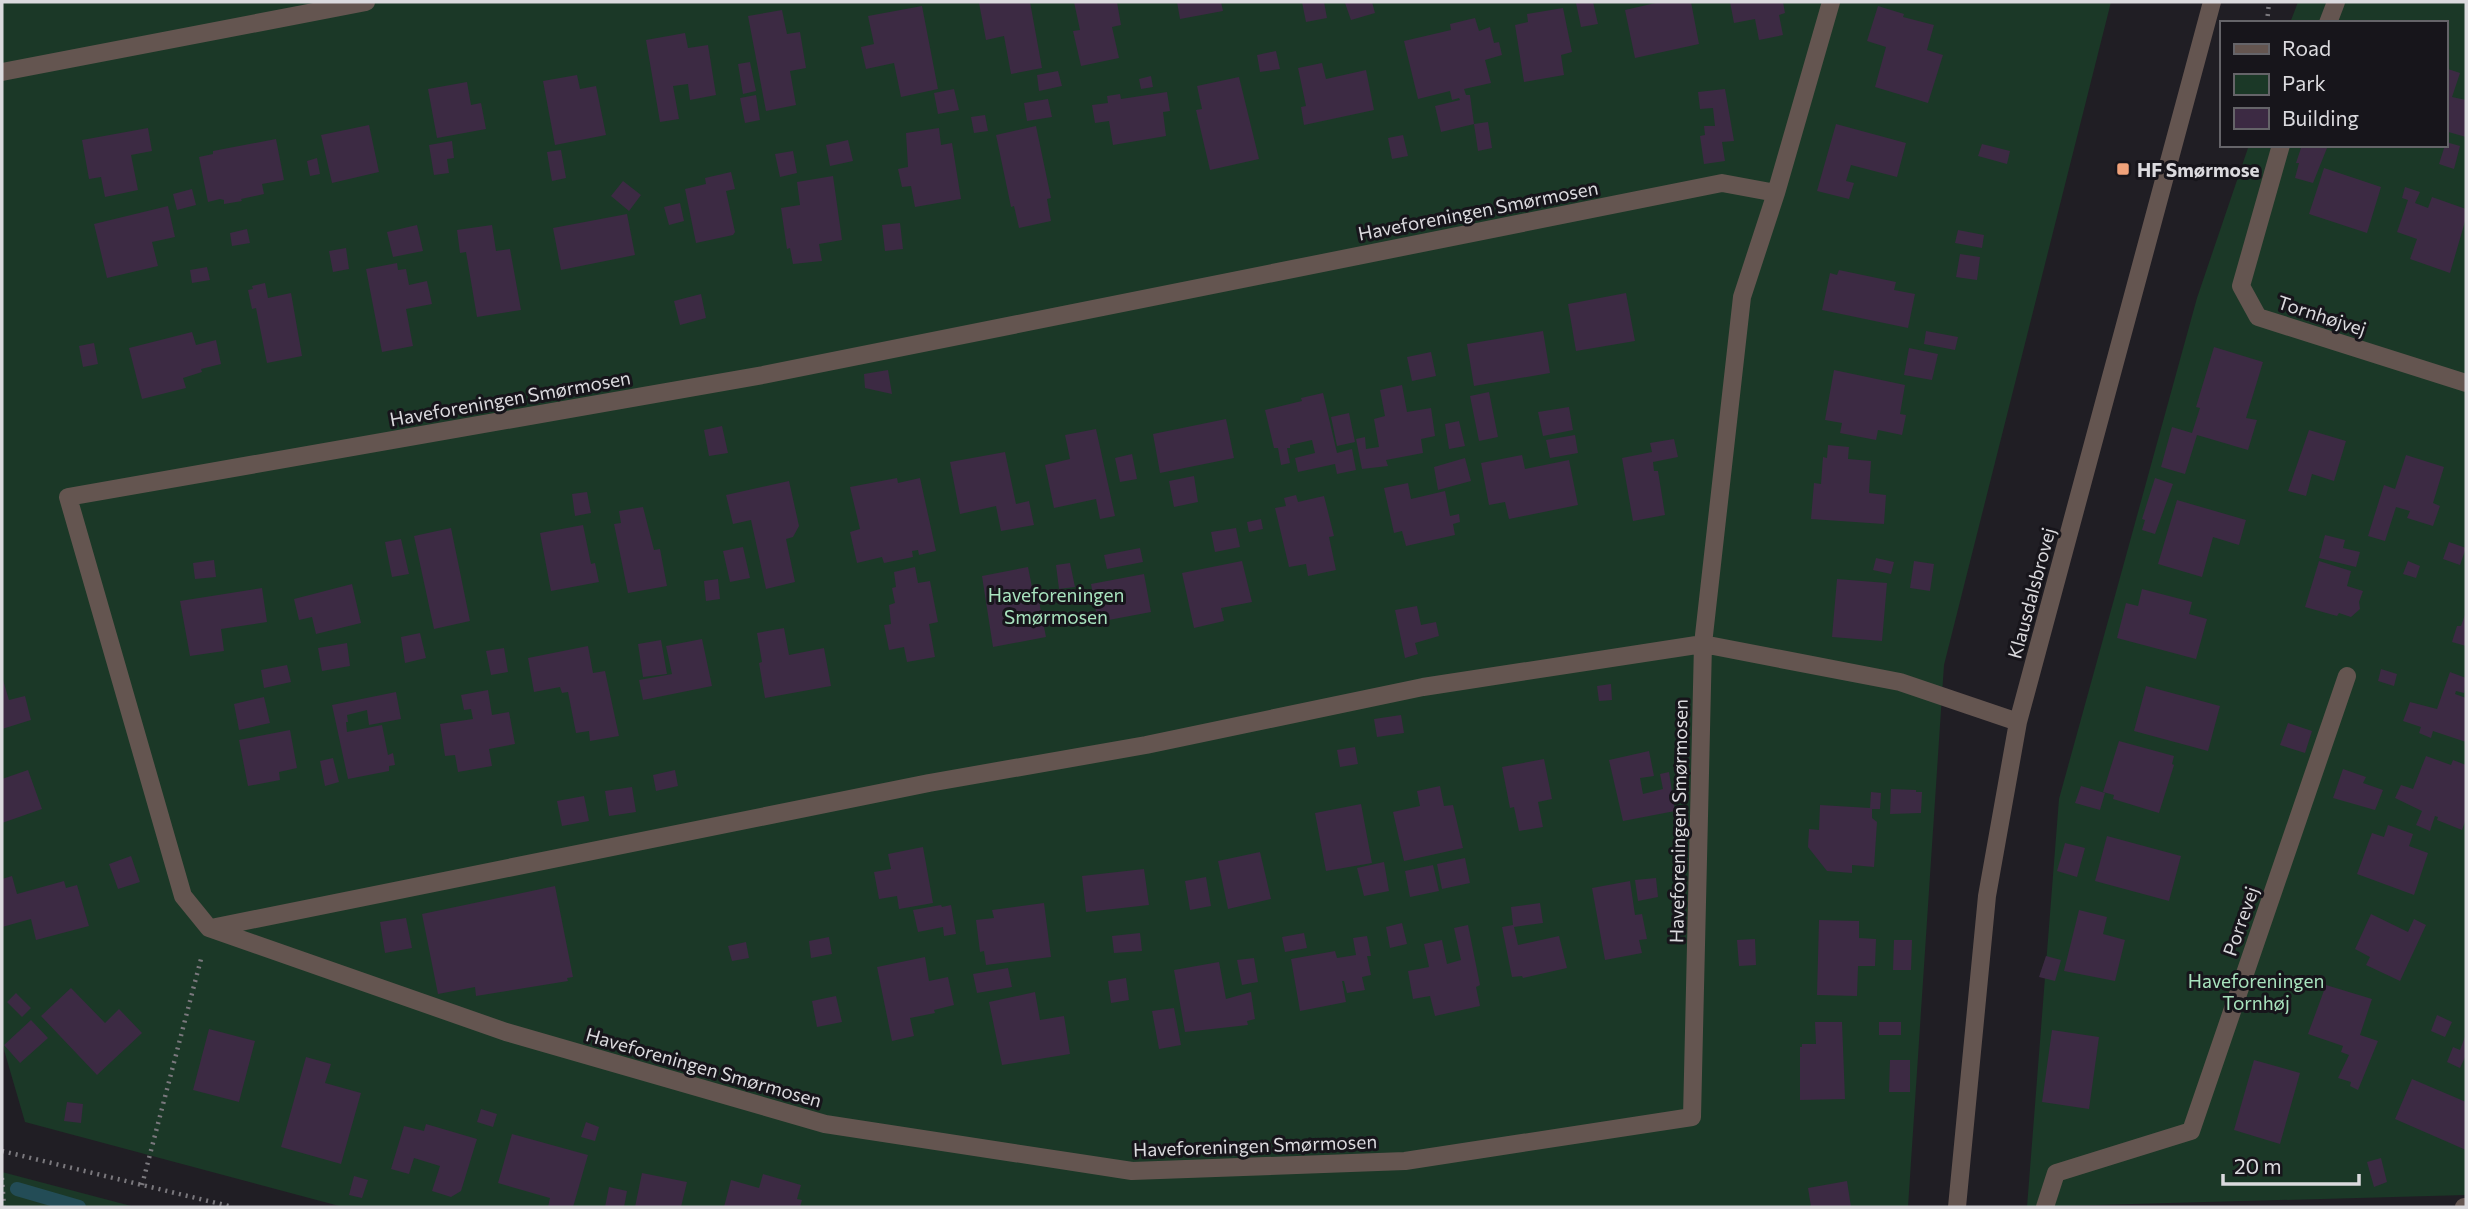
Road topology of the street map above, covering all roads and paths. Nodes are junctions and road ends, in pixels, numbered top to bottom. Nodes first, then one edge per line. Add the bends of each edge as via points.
1 (366, 2) edge
2 (1831, 2) edge
3 (2212, 2) edge
4 (2269, 2) edge
5 (2336, 2) edge
6 (2267, 21) edge
7 (2329, 21) edge
8 (2, 72) edge
9 (2280, 147) edge
10 (1776, 193) junction
11 (2466, 383) edge
12 (1703, 644) junction
13 (2347, 676) dead end
14 (2018, 722) junction
15 (209, 928) junction
16 (2, 1151) edge
17 (2, 1178) edge
18 (142, 1185) junction
19 (4, 1207) edge
20 (233, 1207) edge
21 (1957, 1207) edge
22 (2045, 1207) edge

1 - 8 street
2 - 10 street, Haveforeningen Smørmosen
3 - 14 street, Klausdalsbrovej
4 - 6 path
5 - 7 street
9 - 11 street, Tornhøjvej via 2242,286 2258,317
10 - 12 street, Haveforeningen Smørmosen via 1742,297
10 - 15 street, Haveforeningen Smørmosen via 1722,183 764,374 68,497 183,895
12 - 14 street via 1900,682
12 - 15 street via 1423,687
12 - 15 street, Haveforeningen Smørmosen via 1692,1117 1405,1161 1132,1171 825,1124 506,1032
13 - 22 street, Porrevej via 2191,1131 2056,1173
14 - 21 street, Klausdalsbrovej via 1987,896
15 - 18 path
16 - 18 path
17 - 19 path
18 - 20 path

